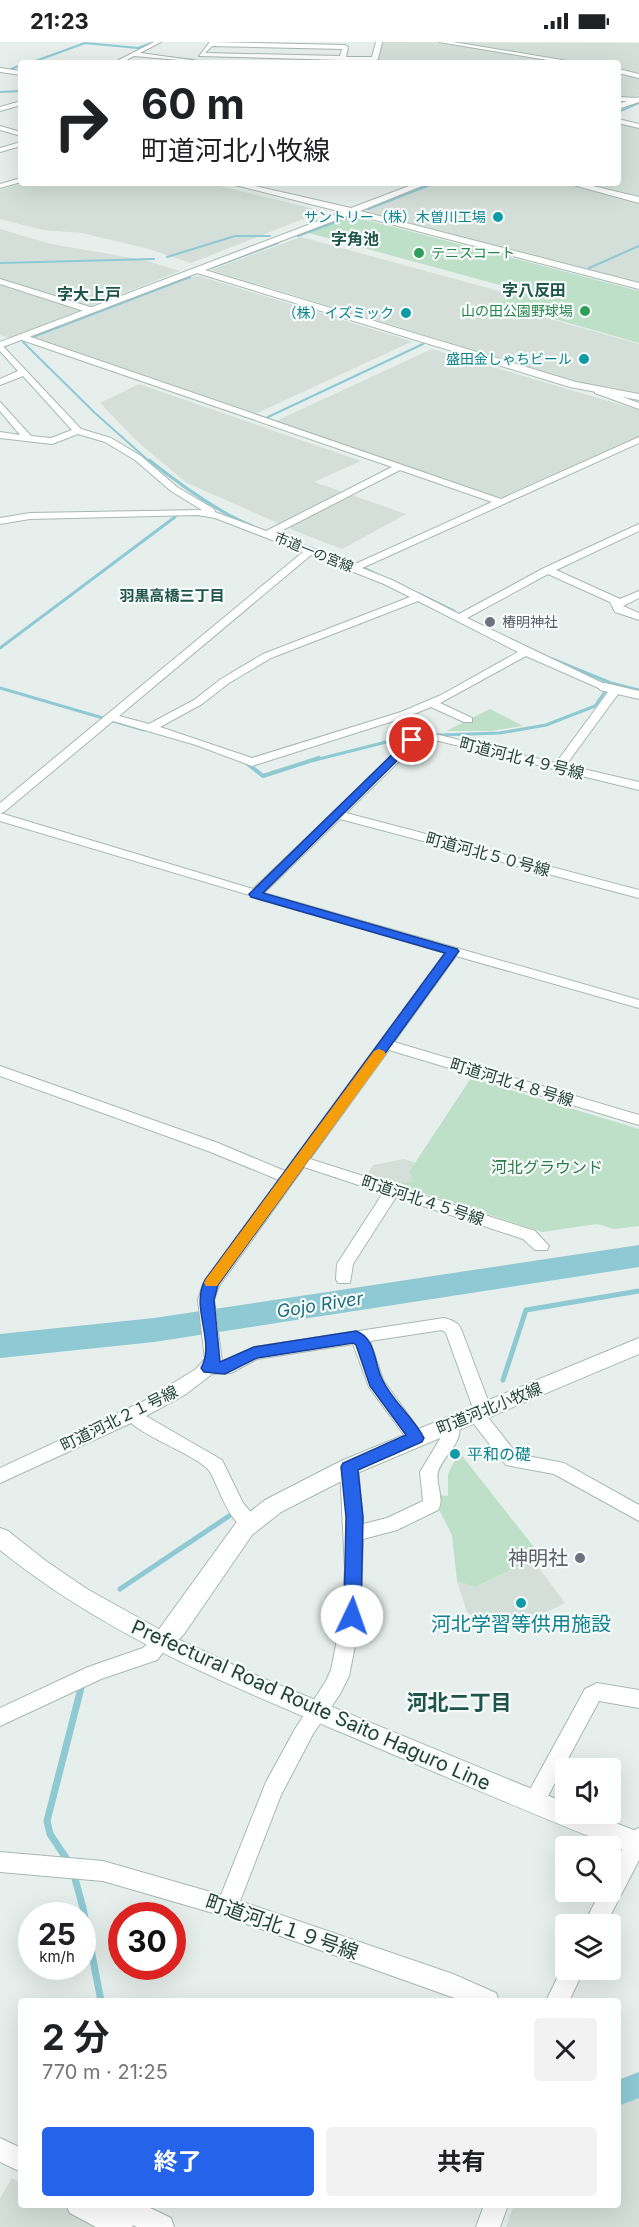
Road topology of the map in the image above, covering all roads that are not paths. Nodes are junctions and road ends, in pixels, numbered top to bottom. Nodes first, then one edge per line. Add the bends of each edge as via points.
1 (158, 42) edge
2 (379, 42) edge
3 (442, 42) edge
4 (228, 43) edge
5 (293, 43) edge
6 (131, 54) junction
7 (343, 58) junction
8 (375, 59) joint
9 (121, 60) edge
10 (186, 60) edge
11 (558, 60) edge
12 (0, 70) edge
13 (621, 72) edge
14 (18, 73) edge
15 (639, 76) edge
16 (621, 99) edge
17 (638, 100) edge
18 (18, 104) edge
19 (621, 106) edge
20 (0, 109) edge
21 (621, 123) edge
22 (639, 126) edge
23 (0, 128) edge
24 (18, 133) edge
25 (18, 145) edge
26 (0, 150) edge
27 (18, 181) edge
28 (0, 186) edge
29 (243, 186) edge
30 (417, 186) edge
31 (582, 186) edge
32 (639, 200) edge
33 (351, 212) junction
34 (196, 270) junction
35 (0, 281) edge
36 (639, 286) edge
37 (90, 310) junction
38 (22, 337) junction
39 (0, 345) edge
40 (24, 372) junction
41 (0, 382) edge
42 (598, 391) junction
43 (639, 397) edge
44 (0, 405) edge
45 (639, 406) edge
46 (78, 431) junction
47 (0, 435) edge
48 (28, 438) junction
49 (639, 440) edge
50 (400, 467) junction
51 (501, 502) junction
52 (217, 515) junction
53 (0, 521) edge
54 (639, 527) edge
55 (268, 534) junction
56 (310, 551) junction
57 (354, 568) junction
58 (548, 570) junction
59 (639, 594) edge
60 (419, 597) junction
61 (617, 605) junction
62 (639, 617) edge
63 (459, 618) junction
64 (526, 652) junction
65 (610, 688) junction
66 (639, 695) edge
67 (431, 703) junction
68 (112, 717) junction
69 (468, 720) dead end
70 (150, 729) junction
71 (559, 767) junction
72 (639, 786) edge
73 (0, 809) edge
74 (337, 814) junction
75 (0, 817) edge
76 (384, 826) junction
77 (639, 887) edge
78 (255, 894) junction
79 (639, 894) edge
80 (453, 951) junction
81 (639, 1004) edge
82 (386, 1044) junction
83 (0, 1071) edge
84 (639, 1120) edge
85 (302, 1161) junction
86 (289, 1178) junction
87 (393, 1190) junction
88 (541, 1246) dead end
89 (344, 1279) dead end
90 (356, 1337) junction
91 (639, 1346) edge
92 (209, 1368) junction
93 (479, 1412) junction
94 (133, 1414) junction
95 (450, 1424) junction
96 (416, 1438) junction
97 (349, 1467) junction
98 (0, 1476) edge
99 (639, 1514) edge
100 (251, 1523) junction
101 (354, 1534) junction
102 (0, 1537) edge
103 (161, 1643) junction
104 (639, 1699) edge
105 (316, 1711) junction
106 (0, 1717) edge
107 (534, 1802) junction
108 (638, 1842) edge
109 (0, 1862) edge
110 (227, 1907) junction
111 (600, 1914) edge
112 (568, 1980) edge
113 (481, 1998) edge
114 (559, 1998) edge
115 (0, 2150) edge
116 (18, 2159) edge
117 (84, 2208) edge
118 (125, 2208) edge
119 (495, 2208) edge
120 (121, 2227) edge
121 (162, 2227) edge
122 (488, 2227) edge

1 - 6 street
2 - 8 street
3 - 11 street
4 - 5 street
4 - 7 street via 208,44 201,56
5 - 7 street via 345,46
6 - 9 street
6 - 10 street
7 - 8 street
12 - 14 street
13 - 15 street
16 - 17 street
17 - 19 street
18 - 20 street
21 - 22 street
23 - 24 street
25 - 26 street
27 - 28 street
29 - 33 street
30 - 33 street
31 - 32 street
33 - 34 street
33 - 36 street
34 - 37 street
34 - 42 street
35 - 37 street
37 - 38 street
38 - 39 street
38 - 50 street
39 - 40 street
40 - 41 street
40 - 46 street
42 - 43 street
42 - 45 street
44 - 48 street
46 - 48 street via 52,441
46 - 52 street via 108,440 138,458 174,489
47 - 48 street
49 - 51 street
50 - 51 street
50 - 55 street
51 - 57 street
52 - 53 street, 市道一の宮線 via 197,512 30,516
52 - 55 street, 市道一の宮線
54 - 58 street
55 - 56 street, 市道一の宮線
56 - 57 street, 市道一の宮線
56 - 68 street
57 - 60 street, 市道一の宮線
58 - 61 street via 615,600
58 - 63 street
59 - 61 street
60 - 63 street, 市道一の宮線
60 - 70 street via 267,656
61 - 62 street via 619,610
63 - 64 street, 市道一の宮線
64 - 65 street, 市道一の宮線
64 - 67 street
65 - 66 street
65 - 71 street
67 - 69 street
67 - 70 street via 252,762
68 - 70 street
68 - 73 street
71 - 72 street, 町道河北４９号線
71 - 74 street, 町道河北４９号線 via 439,738 417,738
74 - 76 street, 町道河北５０号線
74 - 78 street, 町道河北４９号線
75 - 78 street
76 - 77 street via 388,822
76 - 79 street, 町道河北５０号線
78 - 80 street
80 - 81 street
80 - 82 street
82 - 84 street, 町道河北４８号線
82 - 85 street
83 - 86 street
85 - 86 street
85 - 87 street, 町道河北４５号線
86 - 92 street via 211,1284 206,1300 214,1360
87 - 88 street, 町道河北４５号線 via 530,1235
87 - 89 street via 345,1264
90 - 92 street via 254,1353 225,1368
90 - 93 street via 444,1324 453,1329
90 - 96 street via 363,1342 375,1382
91 - 93 street, 町道河北小牧線
92 - 94 street, 町道河北２１号線
93 - 95 street, 町道河北小牧線
93 - 99 street via 512,1461 558,1468
94 - 98 street, 町道河北２１号線
94 - 100 street via 216,1465 236,1508
95 - 96 street, 町道河北小牧線
95 - 101 street via 450,1438 429,1472 432,1505 391,1525
96 - 97 street, 町道河北小牧線
97 - 100 street, 町道河北小牧線 via 285,1498
97 - 101 street
100 - 103 street, 町道河北小牧線
101 - 105 street via 352,1616 336,1684
102 - 103 street, Prefectural Road Route Saito Haguro Line via 85,1600
103 - 105 street, Prefectural Road Route Saito Haguro Line
103 - 106 street via 150,1654 95,1673
104 - 107 street via 597,1692 592,1695
105 - 107 street, Prefectural Road Route Saito Haguro Line
105 - 110 street via 261,1816
107 - 108 street, Prefectural Road Route Saito Haguro Line
108 - 111 street
109 - 110 street, 町道河北１９号線 via 103,1871
110 - 113 street, 町道河北１９号線
112 - 114 street
115 - 116 street
117 - 120 street
118 - 121 street
119 - 122 street

